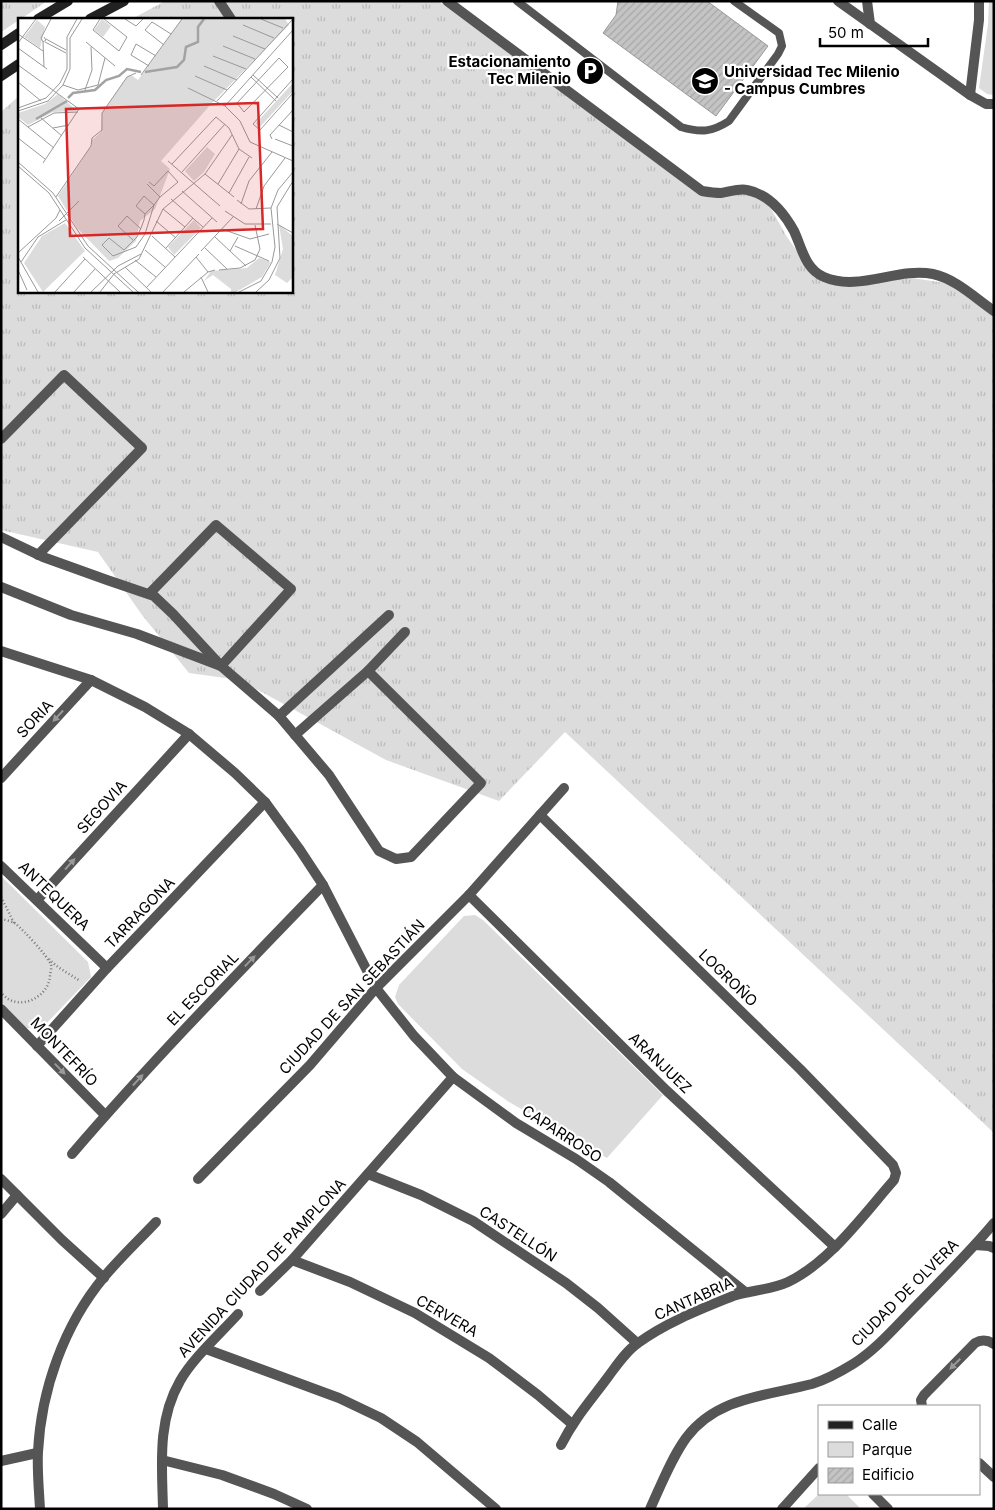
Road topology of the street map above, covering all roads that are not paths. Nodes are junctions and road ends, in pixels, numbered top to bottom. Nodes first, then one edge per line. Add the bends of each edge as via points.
1 (68, 1) edge
2 (124, 1) edge
3 (219, 1) edge
4 (447, 1) edge
5 (517, 1) edge
6 (734, 1) edge
7 (838, 1) edge
8 (867, 1) edge
9 (979, 1) edge
10 (40, 18) edge
11 (92, 18) edge
12 (230, 18) edge
13 (870, 24) junction
14 (18, 34) edge
15 (1, 45) edge
16 (18, 65) edge
17 (1, 76) edge
18 (970, 95) junction
19 (994, 104) edge
20 (994, 312) edge
21 (1, 439) edge
22 (1, 537) edge
23 (38, 555) junction
24 (1, 587) edge
25 (149, 594) junction
26 (389, 615) dead end
27 (405, 632) dead end
28 (1, 651) edge
29 (221, 666) junction
30 (368, 671) junction
31 (91, 680) junction
32 (279, 716) junction
33 (189, 734) junction
34 (295, 735) junction
35 (1, 778) edge
36 (564, 788) dead end
37 (265, 802) junction
38 (540, 815) junction
39 (1, 866) edge
40 (323, 884) junction
41 (470, 895) junction
42 (37, 900) junction
43 (107, 968) junction
44 (376, 988) junction
45 (1, 1009) edge
46 (37, 1046) junction
47 (453, 1077) junction
48 (105, 1115) junction
49 (72, 1154) dead end
50 (893, 1165) joint
51 (368, 1174) junction
52 (1, 1179) edge
53 (198, 1179) dead end
54 (17, 1195) junction
55 (1, 1214) edge
56 (156, 1222) dead end
57 (994, 1222) edge
58 (975, 1245) junction
59 (835, 1247) junction
60 (994, 1248) edge
61 (292, 1260) junction
62 (104, 1278) junction
63 (260, 1291) dead end
64 (745, 1292) junction
65 (238, 1314) dead end
66 (637, 1343) junction
67 (994, 1344) edge
68 (206, 1349) junction
69 (922, 1405) edge
70 (572, 1424) junction
71 (561, 1445) dead end
72 (37, 1453) junction
73 (162, 1460) junction
74 (1, 1461) edge
75 (980, 1464) edge
76 (818, 1469) edge
77 (994, 1477) edge
78 (874, 1495) edge
79 (40, 1509) edge
80 (162, 1509) edge
81 (307, 1509) edge
82 (496, 1509) edge
83 (650, 1509) edge
84 (782, 1509) edge
85 (888, 1509) edge

1 - 10 street
2 - 11 street
3 - 12 street
4 - 20 street via 702,191 720,193 745,189 762,195 780,210 810,268 822,276 854,282 916,273 932,274 956,283
5 - 6 lane via 681,127 694,131 708,130 729,121 782,46 778,33
7 - 13 street
8 - 13 street
9 - 18 street
13 - 18 street
14 - 15 street
16 - 17 street
18 - 19 street via 986,104
21 - 23 street via 64,375 142,448
22 - 23 street
23 - 25 street
24 - 29 street via 71,615 137,634
25 - 29 street via 173,614
25 - 29 street via 216,525 291,589
26 - 32 street
27 - 30 street
28 - 31 street, CAPARROSO
29 - 32 street
30 - 34 street
30 - 34 street via 482,783 411,857 396,859 380,851 329,775
31 - 33 street, CAPARROSO
31 -> 35 street, SORIA
32 - 34 street
33 - 37 street, CAPARROSO
42 -> 33 street, SEGOVIA
36 - 38 street, CIUDAD DE SAN SEBASTIÁN
37 - 40 street, CAPARROSO
37 - 43 street, TARRAGONA
38 - 41 street, CIUDAD DE SAN SEBASTIÁN
38 - 50 street, LOGROÑO via 800,1069
39 - 42 street, ANTEQUERA
40 - 44 street, CAPARROSO
48 -> 40 street, EL ESCORIAL
41 - 44 street, CIUDAD DE SAN SEBASTIÁN
41 - 59 street, ARANJUEZ via 667,1092
42 - 43 street, ANTEQUERA
43 - 46 street, TARRAGONA
44 - 47 street, CAPARROSO via 414,1036
44 - 53 street, CIUDAD DE SAN SEBASTIÁN via 310,1065
45 - 46 street, MONTEFRÍO
46 -> 48 street, MONTEFRÍO
47 - 51 street, AVENIDA CIUDAD DE PAMPLONA
47 - 64 street, CAPARROSO via 516,1123 609,1182
48 - 49 street, EL ESCORIAL
50 - 59 street, CANTABRIA via 894,1180
51 - 61 street, AVENIDA CIUDAD DE PAMPLONA
51 - 66 street, CASTELLÓN via 473,1221 566,1283
52 - 54 street
54 - 55 street
54 - 62 street
56 - 62 street
57 - 58 street, CIUDAD DE OLVERA
58 - 60 street
58 - 83 street, CIUDAD DE OLVERA via 873,1350 852,1365 813,1383 741,1400 700,1422 678,1451
59 - 64 street, CANTABRIA via 787,1282
61 - 63 street, AVENIDA CIUDAD DE PAMPLONA
61 - 70 street, CERVERA via 350,1282 415,1313 489,1358
62 - 72 street via 82,1308 51,1377
64 - 66 street, CANTABRIA via 686,1316
65 - 68 street, AVENIDA CIUDAD DE PAMPLONA
66 - 70 street, CANTABRIA
67 -> 69 street via 984,1340 976,1343 924,1395
68 - 73 street, AVENIDA CIUDAD DE PAMPLONA via 180,1380 170,1401 164,1423
68 - 82 street via 339,1398 381,1418 417,1442
70 - 71 street, CANTABRIA
72 - 74 street
72 - 79 street
73 - 80 street, AVENIDA CIUDAD DE PAMPLONA
73 - 81 street via 222,1475
75 - 77 street
76 - 84 street
78 - 85 street

